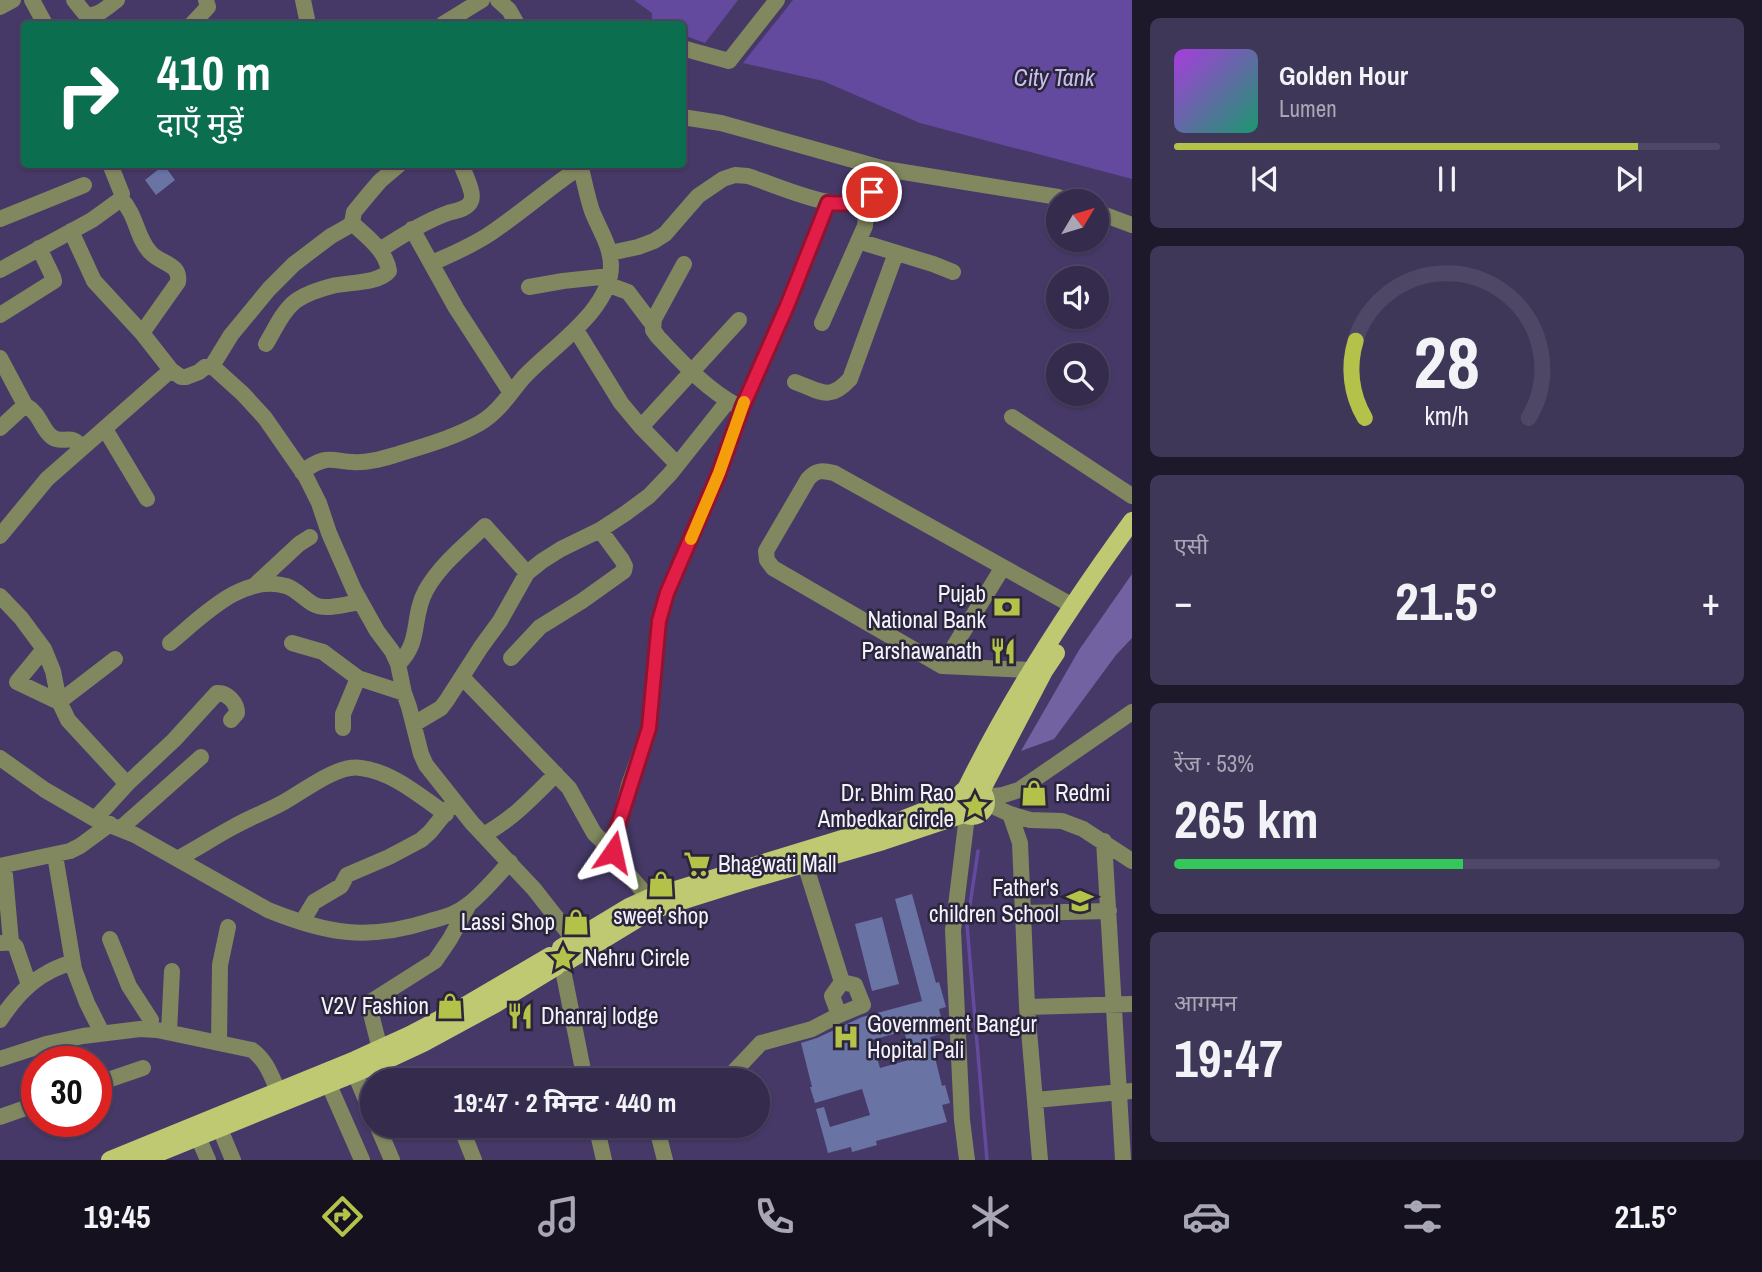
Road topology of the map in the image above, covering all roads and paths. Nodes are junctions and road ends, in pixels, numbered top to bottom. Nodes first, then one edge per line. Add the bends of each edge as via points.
1 (13, 0) edge
2 (32, 0) edge
3 (74, 0) edge
4 (117, 0) edge
5 (206, 0) edge
6 (303, 0) edge
7 (482, 0) edge
8 (498, 0) edge
9 (777, 0) edge
10 (0, 7) edge
11 (43, 21) edge
12 (195, 21) edge
13 (306, 21) edge
14 (448, 21) edge
15 (515, 21) edge
16 (686, 49) edge
17 (686, 118) edge
18 (112, 168) edge
19 (395, 168) edge
20 (462, 168) edge
21 (577, 168) edge
22 (581, 168) edge
23 (885, 169) junction
24 (84, 185) dead end
25 (1046, 195) edge
26 (121, 199) junction
27 (861, 202) junction
28 (828, 203) junction
29 (1110, 217) edge
30 (0, 219) edge
31 (352, 223) junction
32 (1132, 225) edge
33 (412, 229) junction
34 (71, 231) junction
35 (858, 241) junction
36 (40, 248) junction
37 (380, 250) junction
38 (610, 253) junction
39 (895, 253) junction
40 (432, 263) junction
41 (684, 264) dead end
42 (0, 270) edge
43 (953, 272) dead end
44 (609, 281) junction
45 (529, 287) dead end
46 (0, 315) edge
47 (739, 320) dead end
48 (822, 323) dead end
49 (653, 325) junction
50 (576, 330) junction
51 (142, 333) junction
52 (266, 344) dead end
53 (0, 358) edge
54 (212, 366) junction
55 (171, 370) junction
56 (691, 372) junction
57 (795, 382) dead end
58 (512, 393) junction
59 (735, 404) junction
60 (25, 405) junction
61 (1013, 417) dead end
62 (641, 427) junction
63 (0, 428) edge
64 (105, 429) junction
65 (82, 448) junction
66 (677, 464) junction
67 (302, 471) junction
68 (1132, 496) edge
69 (147, 499) dead end
70 (1132, 521) edge
71 (600, 530) junction
72 (0, 536) edge
73 (310, 537) dead end
74 (1132, 540) edge
75 (1003, 567) junction
76 (527, 573) junction
77 (256, 584) junction
78 (0, 596) edge
79 (360, 602) junction
80 (1073, 606) junction
81 (170, 643) dead end
82 (292, 643) dead end
83 (44, 649) junction
84 (511, 658) dead end
85 (115, 659) dead end
86 (398, 664) junction
87 (942, 666) junction
88 (1030, 670) junction
89 (462, 677) junction
90 (358, 678) junction
91 (404, 693) junction
92 (59, 702) junction
93 (1132, 712) edge
94 (230, 720) dead end
95 (414, 724) junction
96 (343, 728) dead end
97 (201, 757) dead end
98 (0, 758) edge
99 (556, 774) junction
100 (127, 784) junction
101 (972, 801) junction
102 (450, 807) junction
103 (1010, 814) junction
104 (108, 824) junction
105 (484, 835) junction
106 (1104, 841) junction
107 (614, 844) junction
108 (55, 855) junction
109 (179, 858) junction
110 (803, 858) junction
111 (1132, 861) edge
112 (510, 862) junction
113 (2, 871) edge
114 (649, 898) junction
115 (469, 904) junction
116 (1109, 911) junction
117 (1023, 913) junction
118 (302, 922) junction
119 (228, 927) dead end
120 (110, 939) dead end
121 (5, 943) edge
122 (562, 956) junction
123 (72, 962) junction
124 (172, 971) dead end
125 (842, 982) junction
126 (29, 985) junction
127 (1132, 1004) edge
128 (1114, 1005) junction
129 (1027, 1007) junction
130 (1, 1014) edge
131 (839, 1015) junction
132 (148, 1029) junction
133 (169, 1032) junction
134 (102, 1033) junction
135 (219, 1042) junction
136 (380, 1049) junction
137 (0, 1059) edge
138 (143, 1068) dead end
139 (583, 1068) edge
140 (737, 1068) edge
141 (355, 1074) junction
142 (112, 1079) edge
143 (328, 1085) junction
144 (360, 1086) edge
145 (278, 1091) junction
146 (1126, 1092) edge
147 (1036, 1100) junction
148 (21, 1110) edge
149 (0, 1117) edge
150 (220, 1129) junction
151 (198, 1137) junction
152 (383, 1138) edge
153 (465, 1138) edge
154 (599, 1138) edge
155 (659, 1138) edge
156 (150, 1158) edge
157 (110, 1160) edge
158 (208, 1160) edge
159 (233, 1160) edge
160 (362, 1160) edge
161 (392, 1160) edge
162 (474, 1160) edge
163 (604, 1160) edge
164 (665, 1160) edge
165 (967, 1160) edge
166 (1040, 1160) edge
167 (1123, 1160) edge

1 - 10 street
2 - 11 street
3 - 4 street via 91,16
5 - 12 street via 208,7
6 - 13 street
7 - 14 street
8 - 15 street
9 - 16 street via 729,61
17 - 23 street via 721,123
18 - 26 street
19 - 31 street via 354,212
20 - 33 street via 471,204
21 - 40 street via 489,234
22 - 38 street
23 - 25 street
23 - 27 street
24 - 30 street
26 - 34 street
26 - 51 street via 145,246 180,275
27 - 28 street
27 - 35 street via 867,218
28 - 38 street via 735,175 698,196 654,241
28 - 59 street via 787,306
29 - 32 street
31 - 37 street
31 - 54 street via 294,264 268,289
33 - 37 street
33 - 40 street
34 - 36 street
34 - 51 street via 94,281
35 - 39 street
35 - 48 street
36 - 42 street
36 - 46 street via 54,281
37 - 52 street via 388,264 385,276 333,286 296,301
38 - 44 street
39 - 43 street
39 - 57 street via 850,379 841,389 825,394
40 - 58 street
41 - 49 street
44 - 45 street
44 - 49 street via 628,292
44 - 50 street
47 - 56 street
49 - 56 street via 658,337
50 - 58 street
50 - 62 street
51 - 55 street
53 - 60 street
54 - 55 street via 186,377
54 - 67 street via 265,418
55 - 64 street
56 - 59 street
56 - 62 street
58 - 67 street via 495,412 463,432 382,459 355,463 325,460
59 - 66 street
59 - 107 street via 719,473 659,621 649,728
60 - 63 street
60 - 65 street via 52,437 74,439
61 - 68 street
62 - 66 street
64 - 65 street
64 - 69 street
65 - 72 street via 47,479
66 - 71 street via 649,495
67 - 79 street
70 - 80 main road
71 - 76 street
71 - 84 street via 622,560 624,571 540,627
73 - 77 street
74 - 101 main road via 1044,671
75 - 80 street
75 - 87 street
75 - 87 street via 834,473 814,472 808,479 766,551 767,560 773,568
76 - 86 street via 485,526 427,588 412,646
76 - 89 street
77 - 79 street via 287,586 317,606
77 - 81 street via 222,601
78 - 83 street
79 - 86 street
80 - 88 main road
82 - 90 street via 323,652
83 - 92 street
83 - 92 street via 17,682
85 - 92 street
86 - 91 street
87 - 88 street
88 - 101 main road via 988,743
89 - 95 street via 441,708
89 - 99 street
90 - 91 street
90 - 96 street via 343,713
91 - 95 street
92 - 100 street via 68,720
93 - 101 street via 1019,790
94 - 100 street via 237,713 236,705 217,693
95 - 102 street via 421,754
97 - 104 street
98 - 104 street
99 - 105 street via 515,815
99 - 107 street via 594,833 613,852
100 - 104 street
101 - 103 street
101 - 110 main road via 883,841
101 - 165 street via 953,930
102 - 105 street
102 - 109 street via 382,774 353,767
102 - 118 street via 421,840 347,875 341,886 314,902
103 - 106 street via 1062,821
103 - 117 street via 1020,843
104 - 108 street via 80,846
104 - 109 street
105 - 112 street
106 - 111 street
106 - 116 street
107 - 114 street via 621,866
108 - 113 street
108 - 123 street
109 - 118 street via 268,910
110 - 114 main road
110 - 122 main road via 656,909
110 - 125 street
112 - 115 street
112 - 122 street via 547,904
113 - 121 street
114 - 122 main road via 629,907
115 - 118 street via 444,917 377,934
115 - 136 street via 435,961 372,1001
116 - 117 street
116 - 128 street
117 - 129 street
119 - 135 street via 220,964
120 - 132 street via 128,986 150,1020
121 - 126 street via 16,947
122 - 136 main road
122 - 139 street
122 - 141 main road via 495,1004 423,1044
123 - 126 street
123 - 134 street
124 - 133 street
125 - 131 street via 832,996
125 - 131 street via 855,985 863,1005
126 - 130 street
127 - 128 street
128 - 129 street
128 - 146 street
129 - 147 street
131 - 140 street via 812,1029 761,1042
132 - 133 street
132 - 134 street
133 - 135 street
134 - 137 street
135 - 145 street via 256,1052
136 - 145 main road
138 - 142 street
141 - 143 main road
141 - 144 street
143 - 150 main road
143 - 160 street
145 - 157 main road
146 - 147 street
146 - 167 street
147 - 166 street
148 - 149 street
150 - 151 main road
150 - 159 street
151 - 156 main road
151 - 158 street
152 - 161 street
153 - 162 street
154 - 163 street
155 - 164 street

